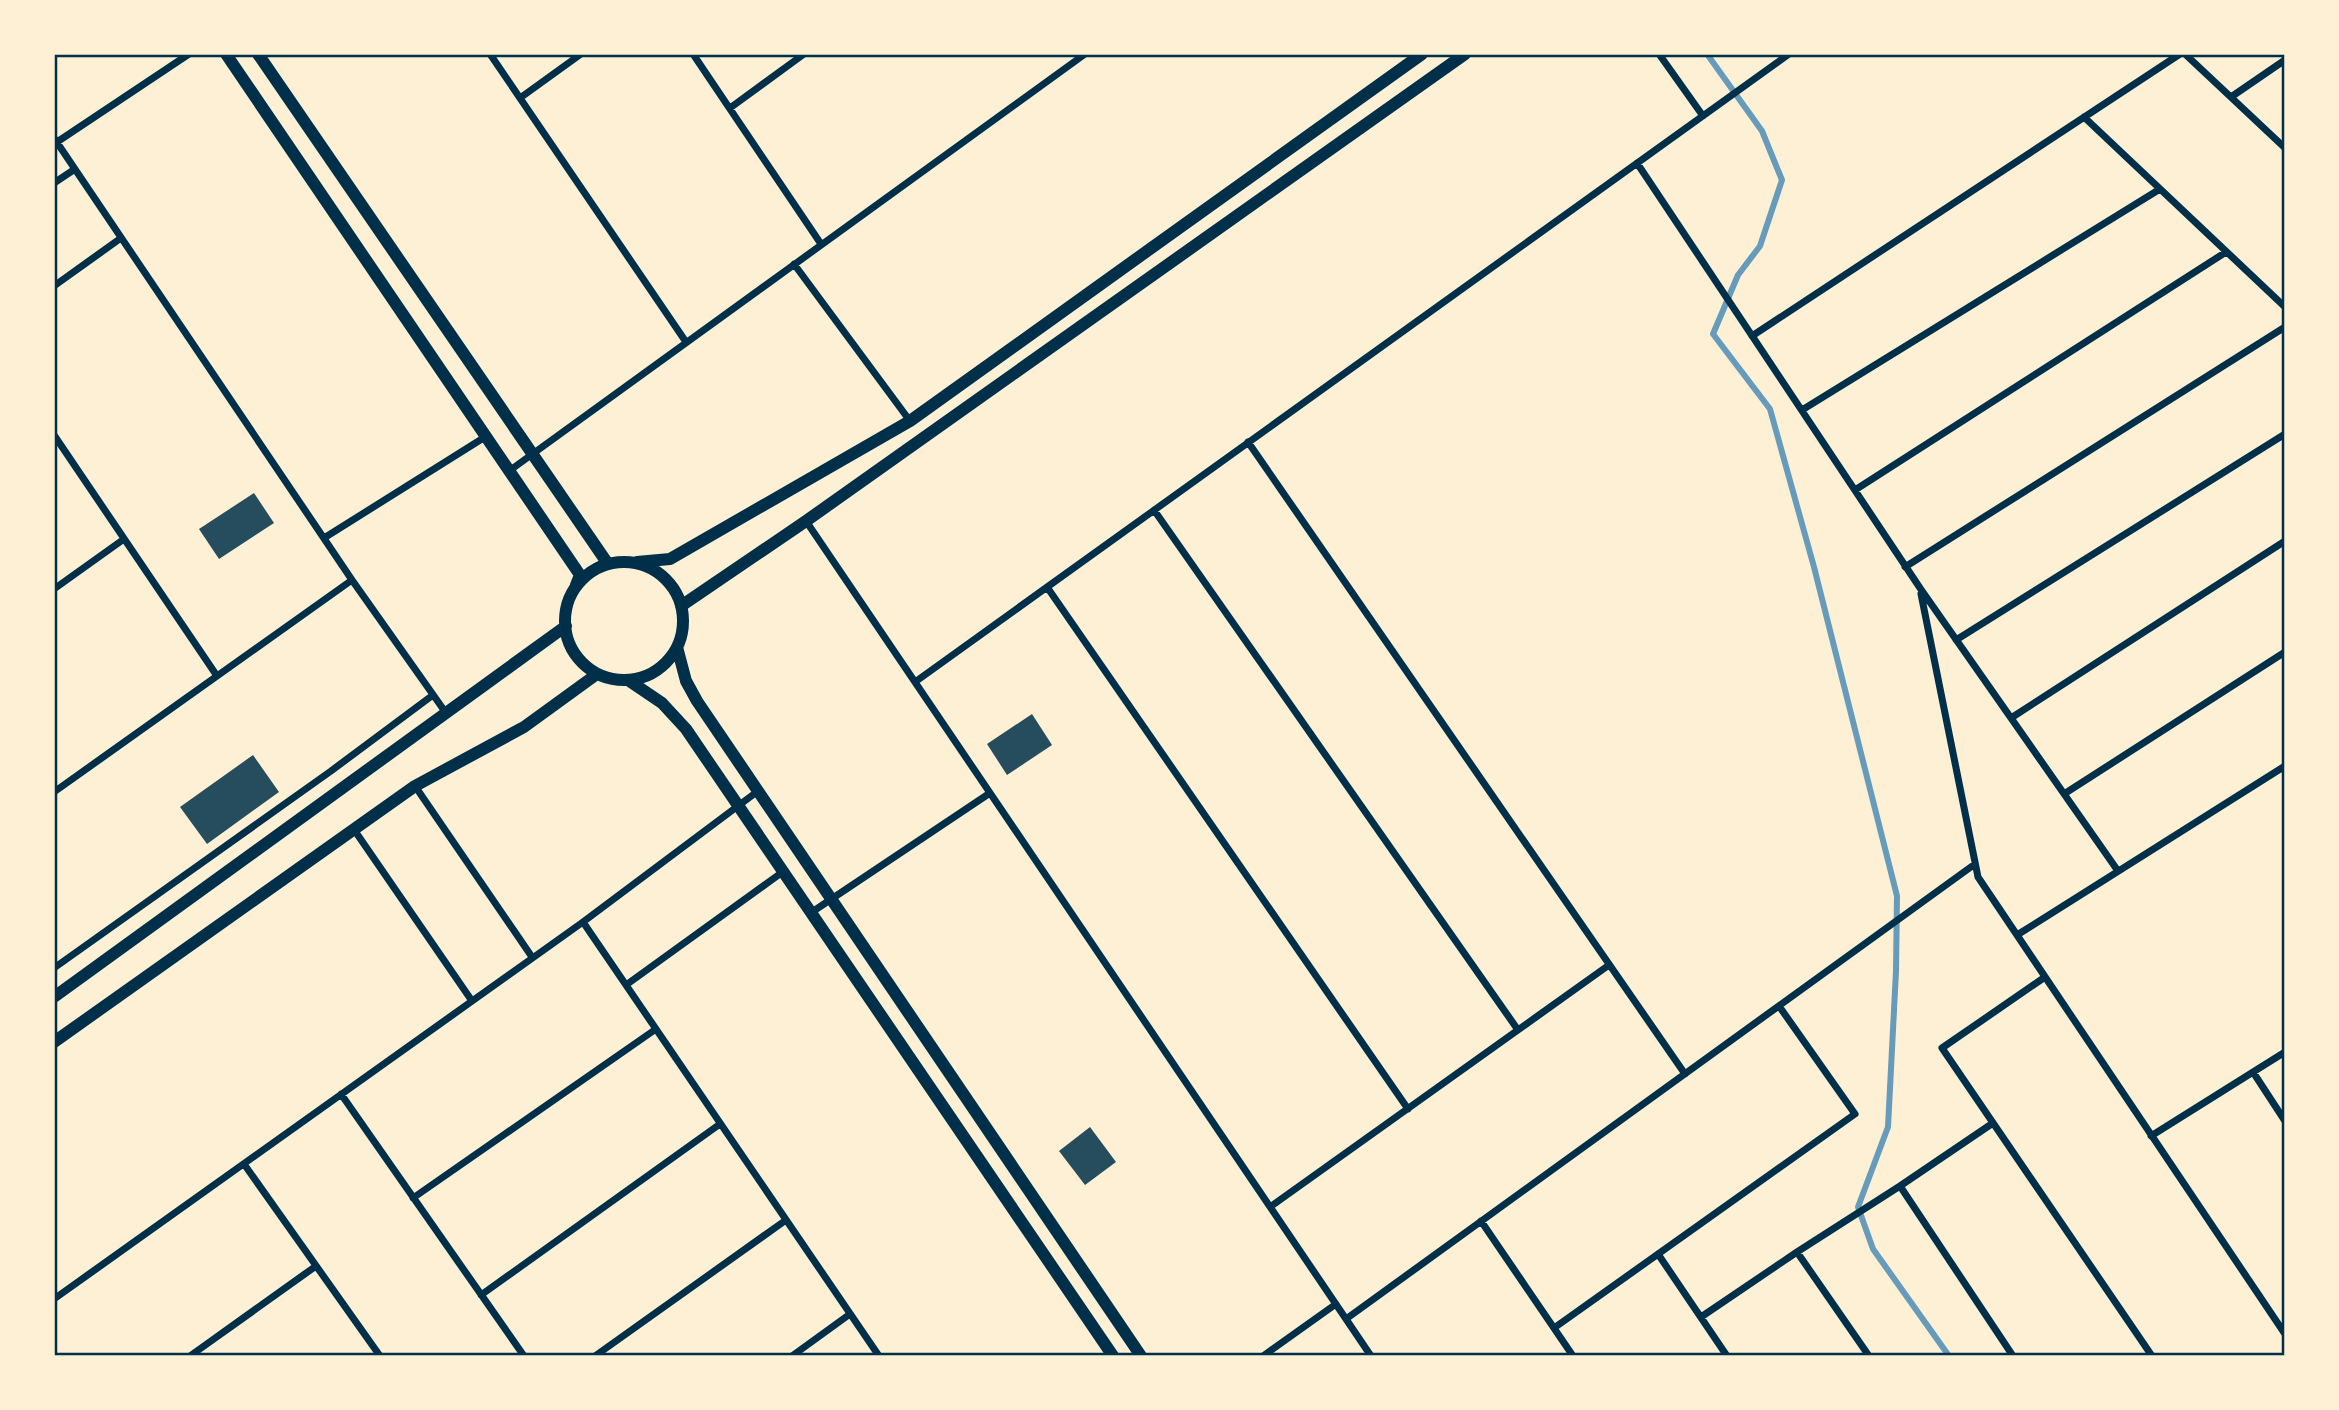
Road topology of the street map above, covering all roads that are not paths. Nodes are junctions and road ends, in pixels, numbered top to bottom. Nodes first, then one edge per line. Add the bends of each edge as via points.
1 (189, 54) edge
2 (226, 54) edge
3 (258, 54) edge
4 (490, 54) edge
5 (581, 54) edge
6 (693, 54) edge
7 (804, 54) edge
8 (1085, 54) edge
9 (1422, 54) edge
10 (1465, 54) edge
11 (1659, 54) edge
12 (1789, 54) edge
13 (2180, 54) edge
14 (2185, 54) edge
15 (2285, 60) edge
16 (2231, 97) junction
17 (520, 98) junction
18 (730, 108) junction
19 (1703, 116) junction
20 (2084, 117) junction
21 (56, 140) edge
22 (2285, 148) edge
23 (1637, 163) junction
24 (75, 169) junction
25 (54, 183) edge
26 (2160, 189) junction
27 (121, 238) junction
28 (821, 244) junction
29 (2227, 252) junction
30 (794, 264) junction
31 (54, 286) edge
32 (2285, 307) edge
33 (2285, 327) edge
34 (1752, 336) junction
35 (686, 342) junction
36 (1802, 410) junction
37 (910, 421) junction
38 (2285, 434) edge
39 (54, 435) edge
40 (485, 437) junction
41 (1248, 442) junction
42 (531, 455) junction
43 (509, 471) junction
44 (1854, 490) junction
45 (1154, 510) junction
46 (806, 522) junction
47 (324, 538) junction
48 (124, 539) junction
49 (2285, 541) edge
50 (637, 562) junction
51 (608, 564) junction
52 (1905, 566) junction
53 (352, 580) junction
54 (576, 585) junction
55 (1047, 587) junction
56 (1920, 588) junction
57 (54, 589) edge
58 (681, 606) junction
59 (566, 626) junction
60 (1956, 640) junction
61 (677, 647) junction
62 (2285, 652) edge
63 (597, 674) junction
64 (217, 676) junction
65 (628, 680) junction
66 (915, 682) junction
67 (433, 695) junction
68 (446, 713) junction
69 (2011, 718) junction
70 (2285, 766) edge
71 (415, 786) junction
72 (758, 791) junction
73 (54, 792) edge
74 (990, 793) junction
75 (2064, 794) junction
76 (738, 806) junction
77 (355, 831) junction
78 (1975, 864) junction
79 (2118, 871) junction
80 (784, 872) junction
81 (831, 899) junction
82 (812, 912) junction
83 (583, 922) junction
84 (2017, 935) junction
85 (532, 957) junction
86 (1609, 965) junction
87 (54, 968) edge
88 (2045, 977) junction
89 (626, 985) junction
90 (54, 997) edge
91 (472, 1001) junction
92 (1779, 1006) junction
93 (656, 1030) junction
94 (1518, 1030) junction
95 (54, 1042) edge
96 (2285, 1052) edge
97 (2253, 1072) junction
98 (1685, 1074) junction
99 (341, 1094) junction
100 (1408, 1109) junction
101 (2285, 1121) edge
102 (1993, 1123) junction
103 (720, 1124) junction
104 (2151, 1136) junction
105 (244, 1164) junction
106 (1900, 1186) junction
107 (414, 1198) junction
108 (1270, 1206) junction
109 (786, 1220) junction
110 (1481, 1221) junction
111 (1797, 1252) junction
112 (1658, 1254) junction
113 (316, 1266) junction
114 (481, 1295) junction
115 (54, 1299) edge
116 (1336, 1304) junction
117 (850, 1314) junction
118 (1701, 1317) junction
119 (1346, 1319) junction
120 (1554, 1328) junction
121 (2285, 1334) edge
122 (190, 1356) edge
123 (380, 1356) edge
124 (524, 1356) edge
125 (595, 1356) edge
126 (792, 1356) edge
127 (879, 1356) edge
128 (1113, 1356) edge
129 (1141, 1356) edge
130 (1262, 1356) edge
131 (1371, 1356) edge
132 (1573, 1356) edge
133 (1727, 1356) edge
134 (1869, 1356) edge
135 (2013, 1356) edge
136 (2152, 1356) edge

1 - 21 street
2 - 40 street
3 - 42 street
4 - 17 street
5 - 17 street
6 - 18 street
7 - 18 street
8 - 28 street
9 - 37 street
10 - 46 street
11 - 19 street
12 - 19 street
13 - 20 street
14 - 16 street
15 - 16 street
16 - 22 street
17 - 35 street
18 - 28 street
19 - 23 street
20 - 26 street
20 - 34 street
21 - 24 street
23 - 34 street
23 - 41 street
24 - 25 street
24 - 27 street
26 - 29 street
26 - 36 street
27 - 31 street
27 - 47 street
28 - 30 street
29 - 32 street
29 - 44 street
30 - 35 street
30 - 37 street
33 - 52 street
34 - 36 street
35 - 42 street
36 - 44 street
37 - 50 street via 670,559
38 - 60 street
39 - 48 street
40 - 43 street
40 - 47 street
41 - 45 street
41 - 86 street
42 - 43 street
42 - 51 street
43 - 54 street via 580,575
44 - 52 street
45 - 55 street
45 - 94 street
46 - 58 street
46 - 66 street
47 - 53 street
48 - 57 street
48 - 64 street
49 - 69 street
50 - 51 street
50 - 58 street via 656,570 673,587
51 - 54 street via 594,569
52 - 56 street
53 - 64 street
53 - 67 street
54 - 59 street via 567,603
55 - 66 street
55 - 100 street
56 - 60 street
56 - 78 street
58 - 61 street via 683,627
59 - 63 street via 575,655
59 - 68 street
60 - 69 street
61 - 65 street via 657,669
61 - 72 street via 697,701
62 - 75 street
63 - 65 street
63 - 71 street via 524,727
64 - 73 street
65 - 76 street via 671,712
66 - 74 street
67 - 68 street
67 - 87 street
68 - 90 street
69 - 75 street
70 - 79 street
71 - 77 street
71 - 85 street
72 - 76 street
72 - 81 street
74 - 81 street
74 - 108 street
75 - 79 street
76 - 80 street
76 - 83 street
77 - 91 street
77 - 95 street
78 - 84 street via 1978,877
78 - 92 street
79 - 84 street
80 - 82 street
80 - 89 street
81 - 82 street
81 - 129 street
82 - 128 street
83 - 85 street
83 - 89 street
84 - 88 street
85 - 91 street
86 - 94 street
86 - 98 street
88 - 102 street via 1942,1048
88 - 104 street
89 - 93 street
91 - 99 street
92 - 98 street
92 - 112 street via 1855,1114
93 - 103 street
93 - 107 street
94 - 100 street
96 - 97 street
97 - 101 street
97 - 104 street
98 - 110 street
99 - 105 street
99 - 107 street
100 - 108 street
102 - 106 street
102 - 136 street
103 - 109 street
103 - 114 street
104 - 121 street
105 - 113 street
105 - 115 street
106 - 111 street
106 - 135 street
107 - 114 street
108 - 116 street
109 - 117 street
109 - 125 street
110 - 119 street
110 - 120 street
111 - 118 street
111 - 134 street
112 - 118 street
112 - 120 street
113 - 122 street
113 - 123 street
114 - 124 street
116 - 119 street
116 - 130 street
117 - 126 street
117 - 127 street
118 - 133 street
119 - 131 street
120 - 132 street

